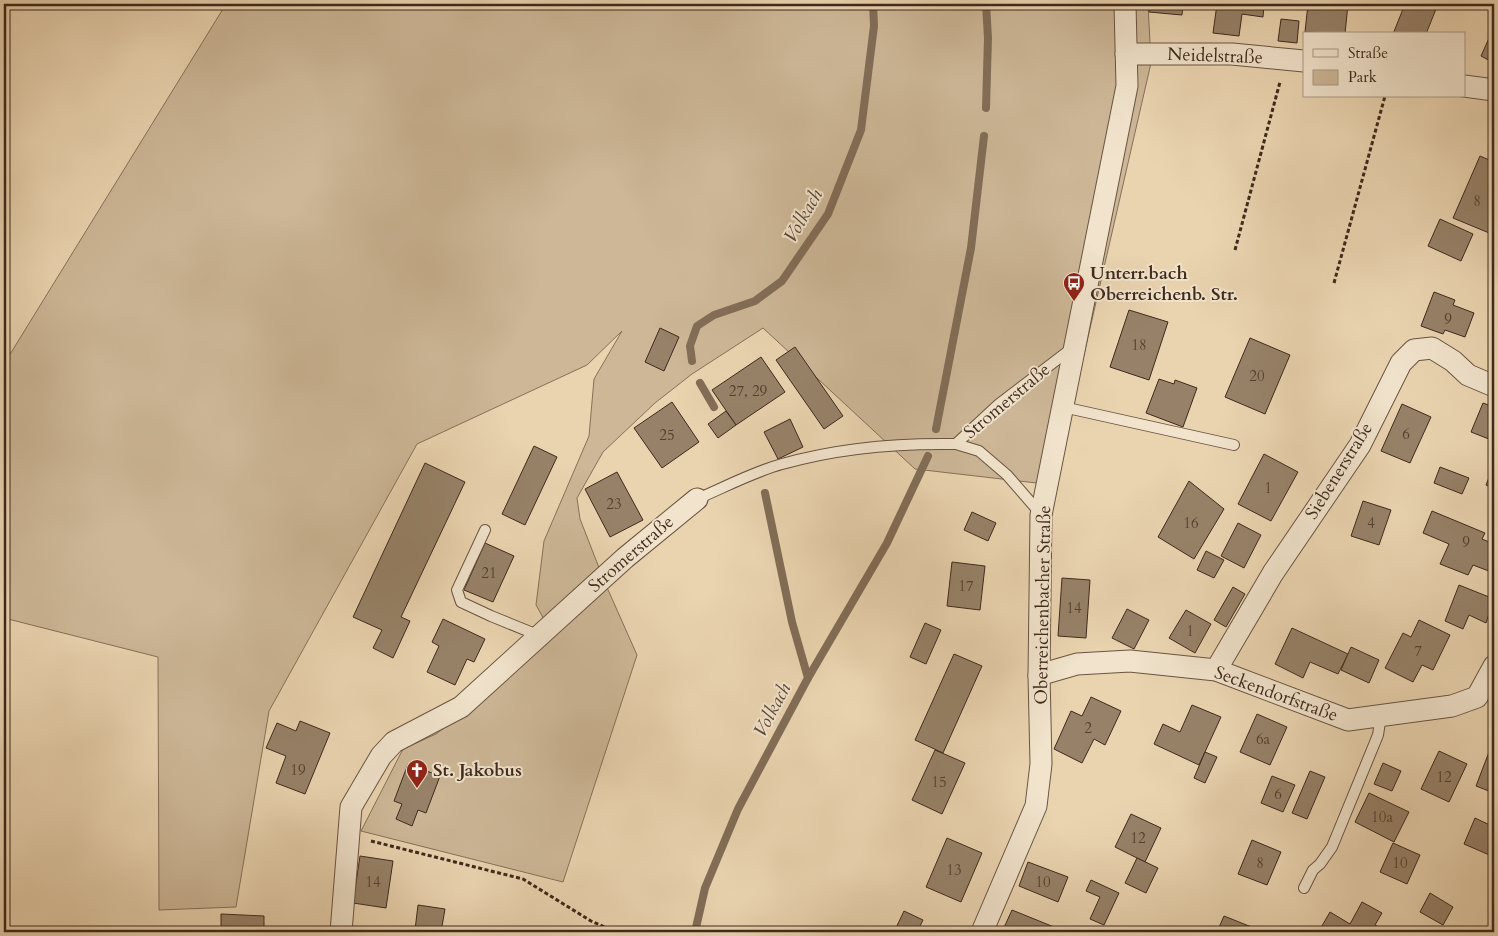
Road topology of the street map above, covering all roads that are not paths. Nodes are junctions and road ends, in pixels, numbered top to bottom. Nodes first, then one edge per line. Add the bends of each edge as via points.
1 (1125, 4) edge
2 (1126, 54) junction
3 (1295, 60) edge
4 (1466, 86) edge
5 (1494, 90) edge
6 (1076, 346) junction
7 (1494, 386) edge
8 (1063, 407) junction
9 (956, 444) junction
10 (1234, 445) dead end
11 (697, 499) joint
12 (1041, 515) junction
13 (485, 530) dead end
14 (540, 636) junction
15 (1494, 666) edge
16 (1216, 670) junction
17 (1039, 675) junction
18 (1381, 715) junction
19 (1304, 888) dead end
20 (341, 932) edge
21 (982, 932) edge

1 - 2 street, Oberreichenbacher Straße
2 - 3 street, Neidelstraße via 1232,54
2 - 6 street, Oberreichenbacher Straße via 1127,86
4 - 5 street
6 - 8 street, Oberreichenbacher Straße
6 - 9 lane, Stromerstraße via 999,404
7 - 16 street, Siebenerstraße via 1468,375 1432,348 1414,350 1401,362 1360,445 1273,572
8 - 10 lane
8 - 12 street, Oberreichenbacher Straße
9 - 11 lane, Stromerstraße via 913,443 823,453 780,465
9 - 12 lane via 979,451 1007,475
11 - 14 street, Stromerstraße via 625,558
12 - 17 street, Oberreichenbacher Straße
13 - 14 lane via 457,590 461,602
14 - 20 street, Stromerstraße via 461,707 394,742 381,756 351,808
15 - 18 street, Seckendorfstraße via 1477,697 1452,706
16 - 17 street, Seckendorfstraße via 1130,661 1077,664
16 - 18 street, Seckendorfstraße via 1348,720
17 - 21 street, Oberreichenbacher Straße via 1042,764 1036,806
18 - 19 lane via 1378,735 1332,847 1312,870

